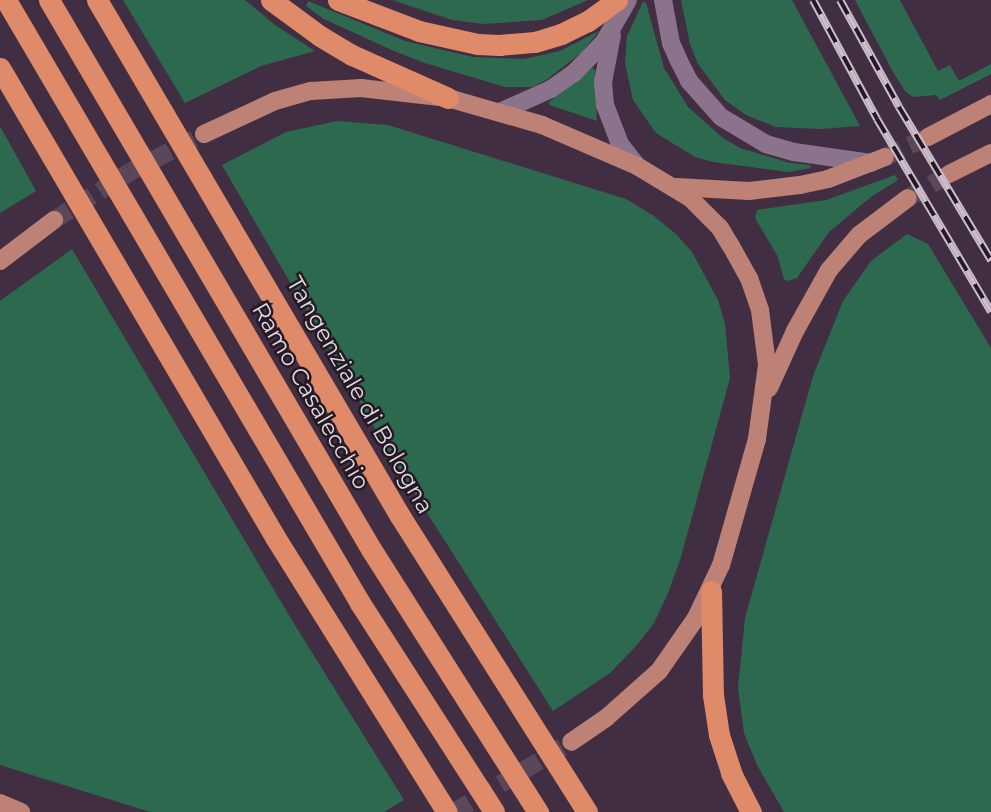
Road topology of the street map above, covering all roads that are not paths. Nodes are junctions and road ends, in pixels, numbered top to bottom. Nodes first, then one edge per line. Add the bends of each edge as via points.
1 (6, 0) edge
2 (49, 0) edge
3 (97, 0) edge
4 (271, 0) edge
5 (338, 0) edge
6 (617, 0) edge
7 (628, 0) edge
8 (663, 0) edge
9 (614, 27) junction
10 (0, 68) edge
11 (448, 98) junction
12 (991, 104) edge
13 (502, 111) junction
14 (204, 134) tunnel mouth
15 (928, 137) tunnel mouth
16 (991, 153) edge
17 (878, 160) joint
18 (637, 166) junction
19 (949, 174) tunnel mouth
20 (673, 187) junction
21 (908, 198) tunnel mouth
22 (54, 220) tunnel mouth
23 (0, 261) edge
24 (764, 401) junction
25 (711, 591) junction
26 (571, 742) tunnel mouth
27 (0, 803) edge
28 (21, 812) edge
29 (447, 812) edge
30 (494, 812) edge
31 (538, 812) edge
32 (587, 812) edge
33 (751, 812) edge

1 - 30 highway via 360,603
2 - 31 highway, Ramo Casalecchio via 364,537
3 - 32 highway, Tangenziale di Bologna via 318,378 486,656
4 - 11 highway via 352,55
5 - 6 highway via 419,31 499,45 561,34
7 - 9 street
8 - 17 street via 679,61 689,81 721,117 766,144 793,152
9 - 13 street via 591,57 563,81
9 - 18 street via 603,82 605,106 620,144
10 - 29 highway via 275,537
11 - 13 main road
11 - 14 main road via 361,88 311,91 275,101
12 - 15 main road
13 - 18 main road
16 - 19 main road
17 - 20 main road via 828,179 775,188
18 - 20 main road
20 - 24 main road via 720,228 748,278 760,310 765,343
21 - 24 main road via 859,235 829,270
22 - 23 main road
24 - 25 main road
25 - 26 main road via 659,671
25 - 33 highway via 713,695 719,735 731,773
27 - 28 main road

